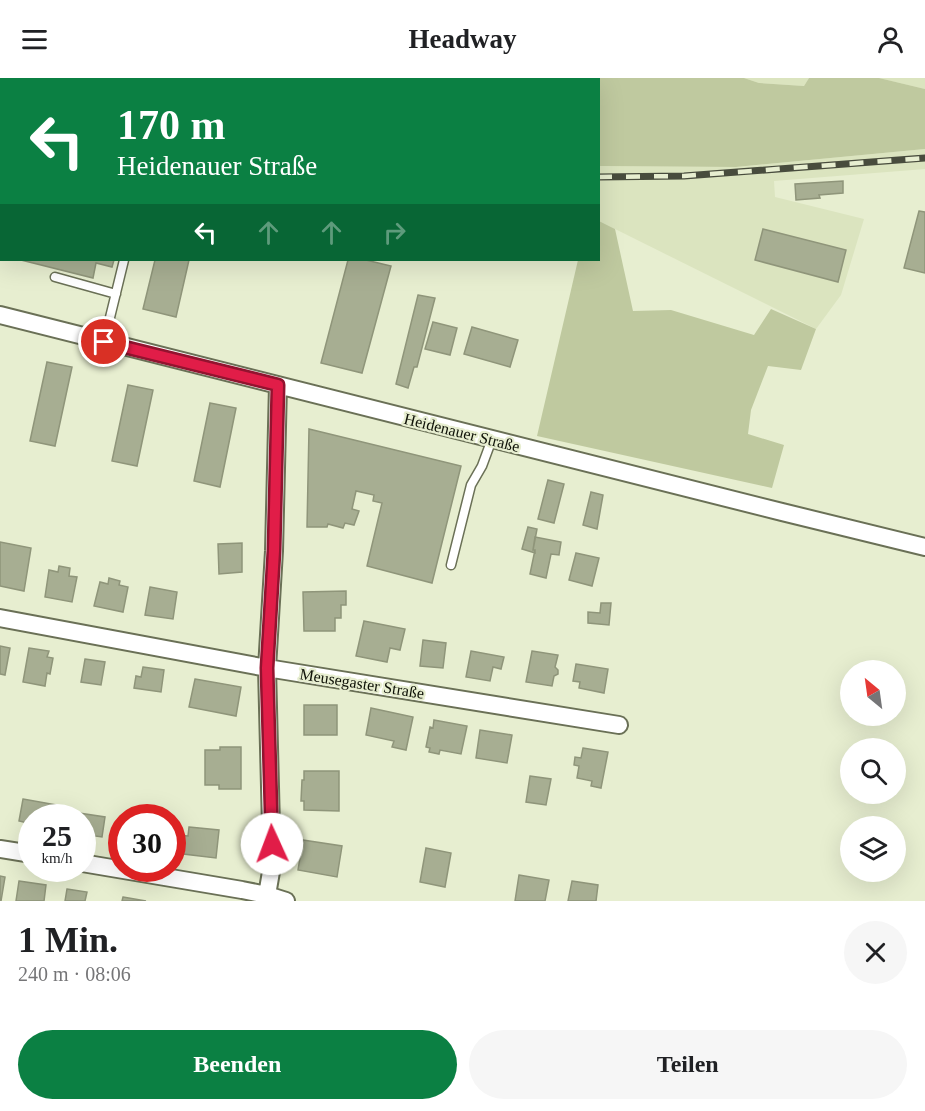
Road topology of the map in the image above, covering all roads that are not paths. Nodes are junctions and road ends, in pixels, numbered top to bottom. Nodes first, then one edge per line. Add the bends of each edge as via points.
1 (124, 261) edge
2 (55, 277) dead end
3 (116, 294) junction
4 (0, 315) edge
5 (104, 342) junction
6 (278, 385) junction
7 (492, 439) junction
8 (925, 547) edge
9 (451, 565) dead end
10 (0, 618) edge
11 (267, 668) junction
12 (619, 724) dead end
13 (0, 849) edge
14 (18, 852) edge
15 (96, 866) edge
16 (267, 894) junction
17 (242, 895) edge
18 (286, 901) edge

1 - 3 lane
2 - 3 lane
3 - 5 lane
4 - 5 street, Heidenauer Straße
5 - 6 street, Heidenauer Straße
6 - 7 street, Heidenauer Straße
6 - 11 street
7 - 8 street, Heidenauer Straße
7 - 9 lane via 471,485
10 - 11 street, Meusegaster Straße
11 - 12 street, Meusegaster Straße
11 - 16 street via 273,866
13 - 14 street
15 - 17 street
16 - 17 street
16 - 18 street

